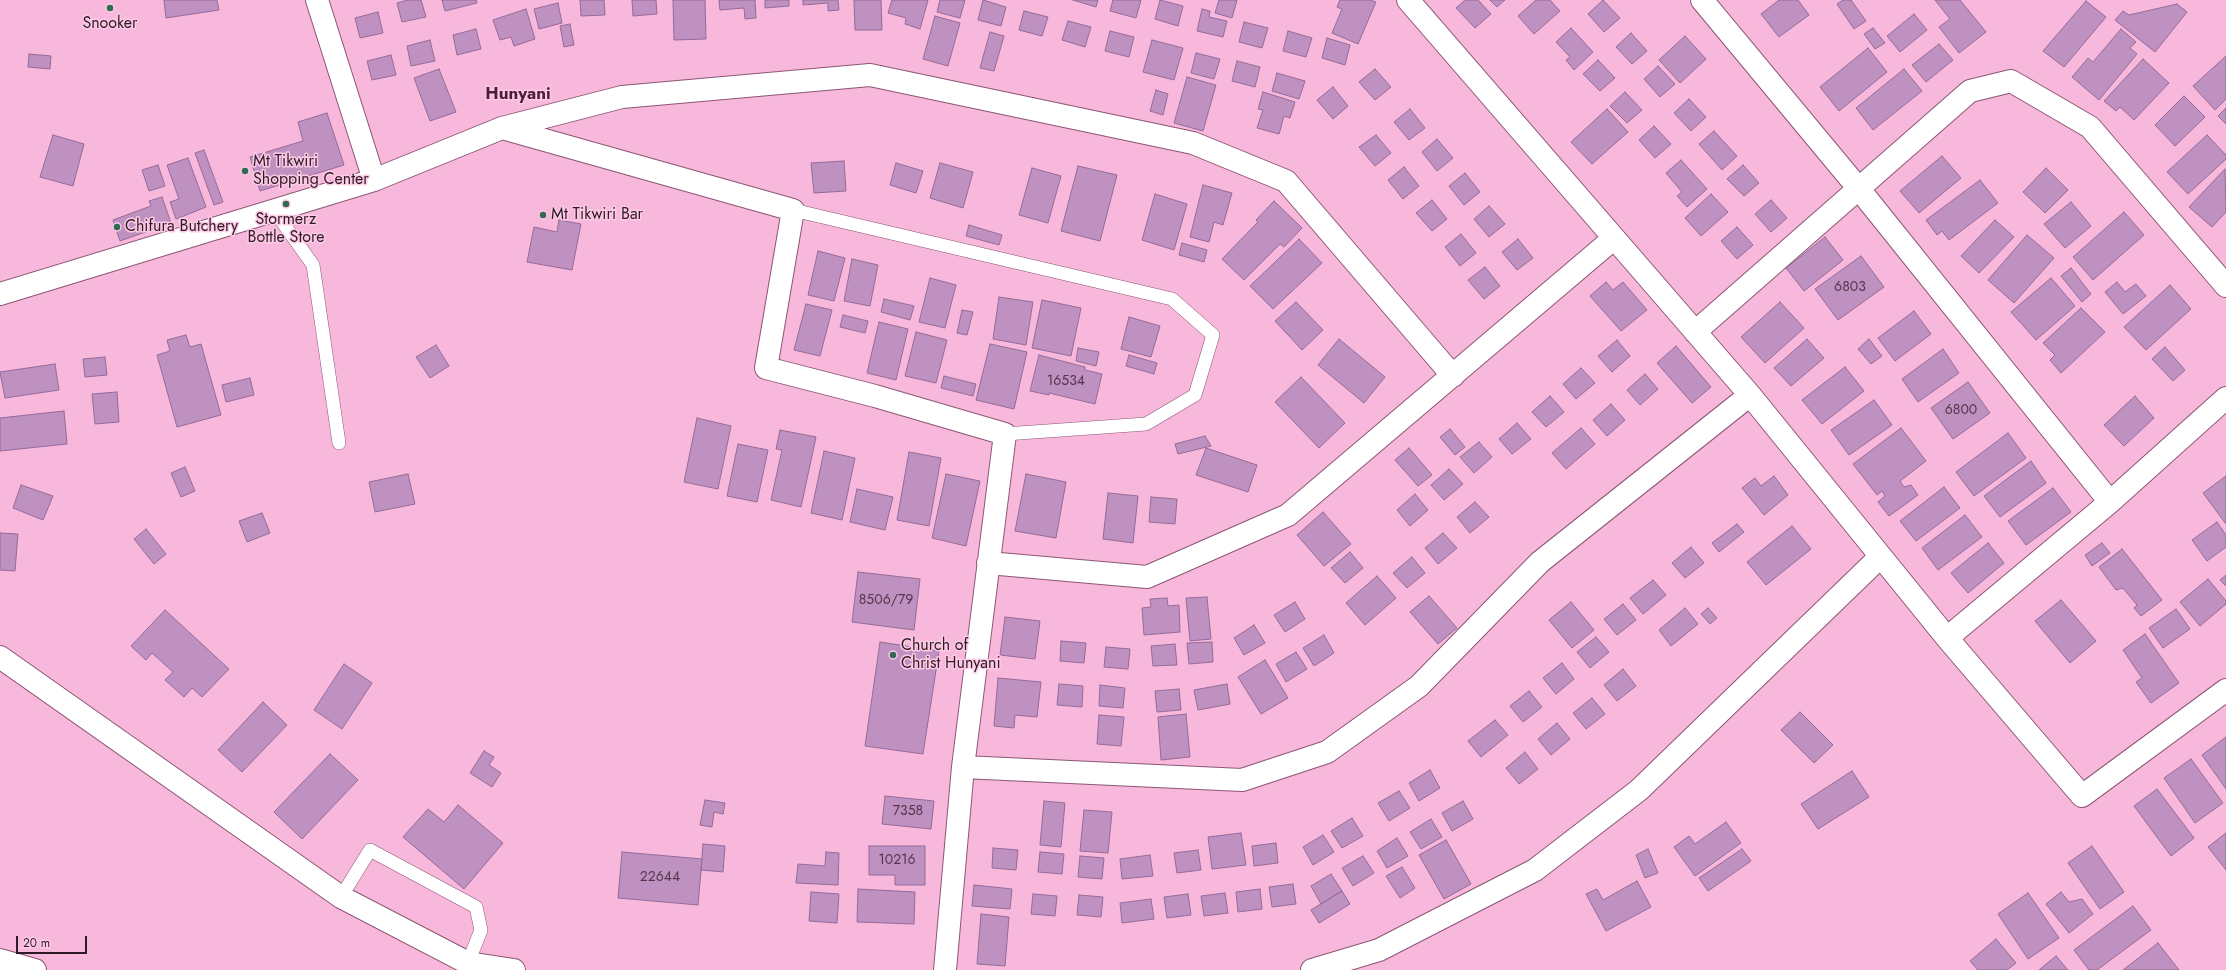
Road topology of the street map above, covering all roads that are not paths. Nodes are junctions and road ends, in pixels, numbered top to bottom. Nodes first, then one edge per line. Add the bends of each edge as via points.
1 (317, 0) edge
2 (1408, 0) edge
3 (1702, 0) edge
4 (502, 128) junction
5 (374, 180) junction
6 (1859, 189) junction
7 (273, 209) junction
8 (793, 210) junction
9 (1613, 239) junction
10 (2226, 286) edge
11 (0, 294) edge
12 (1695, 332) junction
13 (1453, 376) junction
14 (1750, 395) junction
15 (2226, 398) edge
16 (1005, 434) junction
17 (339, 443) dead end
18 (2110, 502) junction
19 (1880, 557) junction
20 (988, 563) junction
21 (1947, 638) junction
22 (0, 657) edge
23 (2226, 690) edge
24 (963, 767) junction
25 (341, 897) junction
26 (0, 960) edge
27 (468, 963) junction
28 (35, 970) edge
29 (514, 970) edge
30 (946, 970) edge
31 (1312, 970) edge

1 - 5 street
2 - 9 street
3 - 6 street
4 - 5 street
4 - 8 street
4 - 13 street via 622,97 870,76 1193,144 1286,181
5 - 7 street
6 - 10 street via 1970,91 2011,81 2090,127
6 - 12 street
6 - 18 street
7 - 11 street
7 - 17 lane via 313,265
8 - 16 street via 766,368 876,396
8 - 16 lane via 1172,299 1213,335 1195,395 1146,424
9 - 12 street
9 - 13 street
12 - 14 street
13 - 20 street via 1288,515 1147,578
14 - 19 street
14 - 24 street via 1540,562 1419,686 1328,752 1242,780
15 - 18 street
16 - 20 street
18 - 21 street
19 - 21 street
19 - 31 street via 1639,790 1535,870 1379,950
20 - 24 street
21 - 23 street via 2082,796
22 - 25 street
24 - 30 street
25 - 27 street
25 - 27 lane via 370,850 476,907 481,930
26 - 28 street
27 - 29 street

